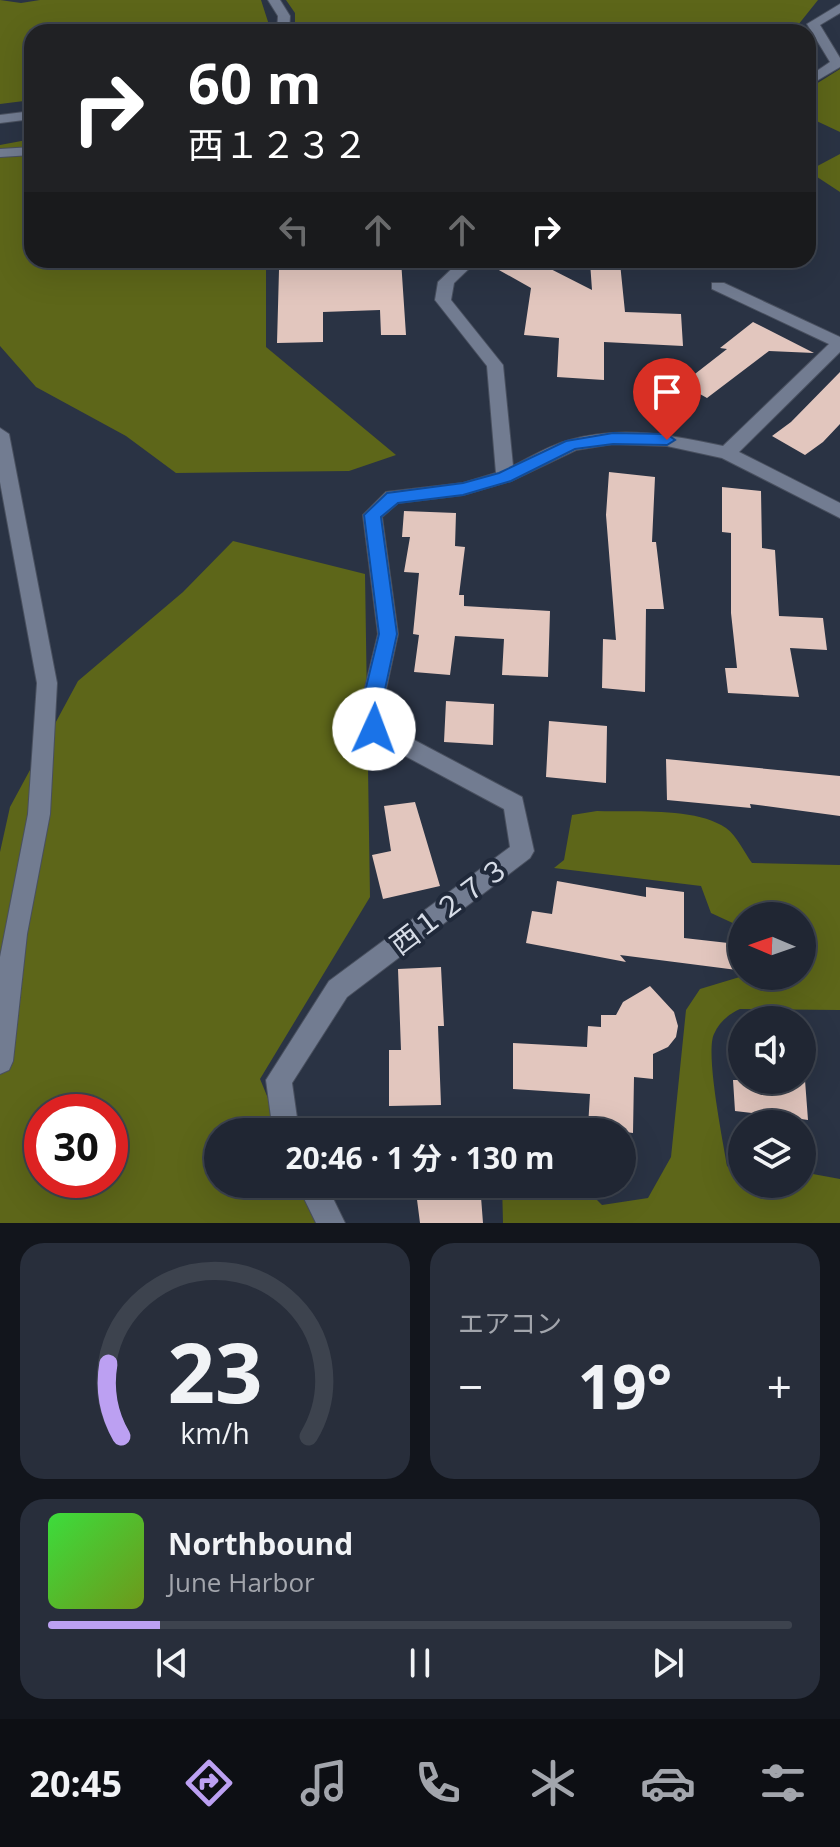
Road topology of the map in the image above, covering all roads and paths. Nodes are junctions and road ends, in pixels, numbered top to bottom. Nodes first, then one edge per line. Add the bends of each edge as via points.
1 (274, 0) edge
2 (840, 8) edge
3 (284, 24) edge
4 (813, 24) edge
5 (816, 29) edge
6 (816, 78) edge
7 (24, 116) edge
8 (0, 119) edge
9 (24, 152) edge
10 (0, 153) edge
11 (461, 268) edge
12 (718, 286) dead end
13 (840, 343) edge
14 (0, 434) edge
15 (727, 453) junction
16 (505, 477) junction
17 (840, 511) edge
18 (0, 1061) edge
19 (284, 1118) edge
20 (318, 1198) edge
21 (331, 1223) edge

1 - 3 street
2 - 4 street
5 - 6 street via 837,63
7 - 8 street
9 - 10 street
11 - 16 street via 446,282 443,300 495,365
12 - 13 street
13 - 15 street
14 - 18 street via 47,683 39,814 15,934
15 - 16 street via 667,440 613,438 572,445
15 - 17 street
16 - 19 street, 西１２７３ via 463,489 393,497 372,515 388,634 371,708 374,729 514,804 522,851 338,989 279,1080
20 - 21 street

